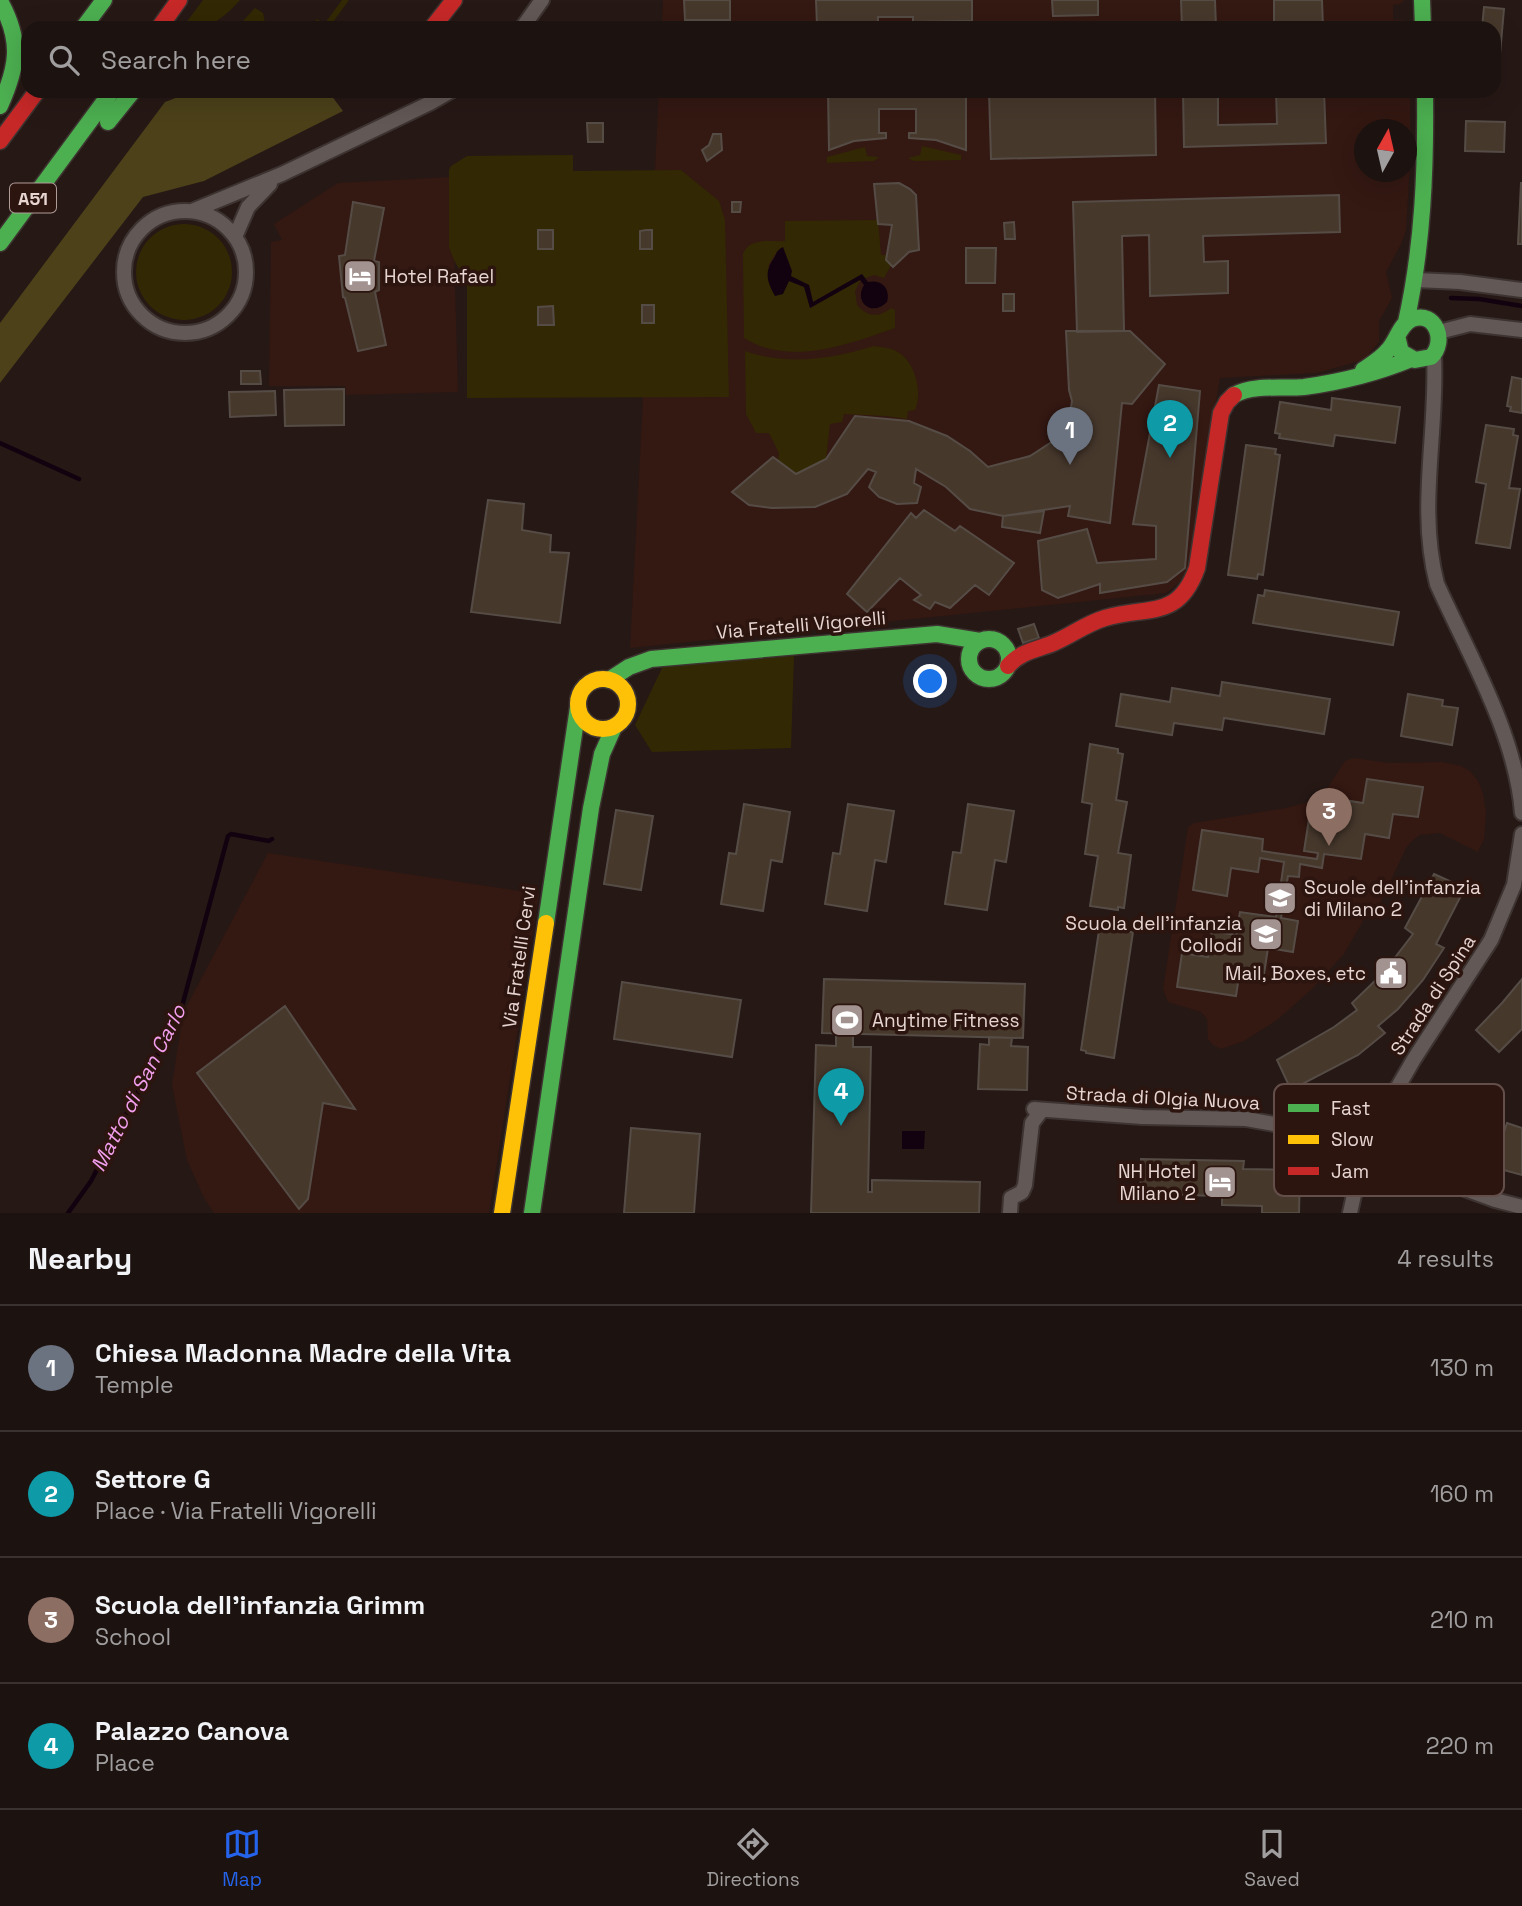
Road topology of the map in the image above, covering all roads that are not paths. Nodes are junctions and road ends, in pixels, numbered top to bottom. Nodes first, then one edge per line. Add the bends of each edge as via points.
1 (104, 0) edge
2 (179, 0) edge
3 (454, 0) edge
4 (542, 0) edge
5 (1422, 0) edge
6 (0, 1) edge
7 (88, 21) edge
8 (164, 21) edge
9 (438, 21) edge
10 (527, 21) edge
11 (1423, 21) edge
12 (32, 98) edge
13 (107, 98) edge
14 (127, 98) edge
15 (439, 98) edge
16 (1425, 98) edge
17 (0, 106) edge
18 (0, 141) edge
19 (66, 154) junction
20 (282, 174) junction
21 (191, 211) junction
22 (236, 237) junction
23 (0, 243) edge
24 (1416, 280) junction
25 (1522, 290) edge
26 (1435, 327) junction
27 (1402, 329) junction
28 (1522, 330) edge
29 (1434, 355) junction
30 (1413, 360) junction
31 (1346, 379) junction
32 (1432, 399) junction
33 (950, 636) junction
34 (981, 641) junction
35 (1004, 648) junction
36 (1026, 652) junction
37 (656, 658) junction
38 (969, 658) junction
39 (1007, 666) junction
40 (609, 680) junction
41 (628, 700) junction
42 (578, 707) junction
43 (614, 727) junction
44 (1522, 813) edge
45 (1522, 834) edge
46 (1400, 1084) edge
47 (1274, 1124) edge
48 (1484, 1196) edge
49 (1522, 1208) edge
50 (502, 1213) edge
51 (532, 1213) edge
52 (1010, 1213) edge

1 - 7 main road
2 - 8 main road
3 - 9 main road
4 - 10 street
5 - 11 main road
6 - 17 main road via 17,39 12,78
12 - 18 main road
13 - 19 main road, A51
14 - 19 main road via 96,136
15 - 20 street
16 - 24 main road
19 - 23 main road, A51
20 - 21 street
20 - 22 street via 248,207
21 - 22 street via 219,221
21 - 22 street via 168,213 148,223 127,254 124,276 130,298 156,326 177,332 200,331 232,311 243,292 246,273
24 - 25 street
24 - 26 main road
24 - 27 main road
26 - 27 main road via 1422,318
26 - 28 street via 1471,324
26 - 29 main road via 1440,342
27 - 30 main road via 1399,348
27 - 31 main road via 1381,357
29 - 30 main road
29 - 32 street
30 - 31 main road
30 - 32 street
31 - 36 main road via 1294,388 1249,389 1233,395 1221,413 1197,568 1188,590 1160,609 1104,618
32 - 44 street via 1428,515 1432,563 1437,584 1508,742
33 - 34 main road, Via Fratelli Vigorelli
33 - 37 main road, Via Fratelli Vigorelli
33 - 38 main road via 965,648
34 - 35 main road via 995,641
34 - 38 main road
35 - 36 main road
35 - 39 main road
36 - 39 main road
37 - 40 main road, Via Fratelli Vigorelli via 636,663
37 - 41 main road via 635,680
38 - 39 main road via 973,673 987,679 999,677
40 - 41 main road via 622,687
40 - 42 main road via 585,687
41 - 43 main road via 628,712
42 - 43 main road via 588,725 601,730
42 - 50 main road, Via Fratelli Cervi
43 - 51 main road via 602,754 591,808
45 - 46 street, Strada di Spina via 1514,885 1491,940
47 - 52 street, Strada di Olgia Nuova via 1038,1109 1032,1123 1025,1185 1011,1198
48 - 49 street, Strada di Olgia Nuova

